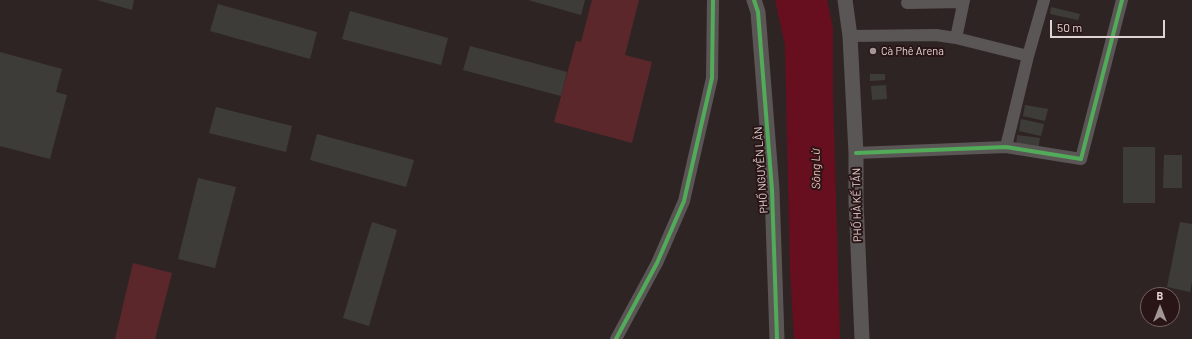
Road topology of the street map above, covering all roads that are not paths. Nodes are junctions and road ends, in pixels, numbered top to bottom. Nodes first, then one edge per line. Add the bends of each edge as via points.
1 (713, 0) edge
2 (754, 0) edge
3 (845, 0) edge
4 (1044, 0) edge
5 (1122, 0) edge
6 (963, 1) edge
7 (907, 3) dead end
8 (850, 36) junction
9 (956, 38) junction
10 (1028, 56) junction
11 (1006, 148) junction
12 (856, 153) junction
13 (616, 339) edge
14 (777, 339) edge
15 (862, 339) edge

1 - 13 street via 712,78 684,201 657,263
2 - 14 street, PHỐ NGUYỄN LÂN via 758,12 772,190
3 - 8 street, PHỐ HÀ KẾ TẤN
4 - 10 street
5 - 11 street via 1081,159
6 - 7 street
6 - 9 street
8 - 9 street via 936,35
8 - 12 street, PHỐ HÀ KẾ TẤN
9 - 10 street
10 - 11 street
11 - 12 street
12 - 15 street, PHỐ HÀ KẾ TẤN

